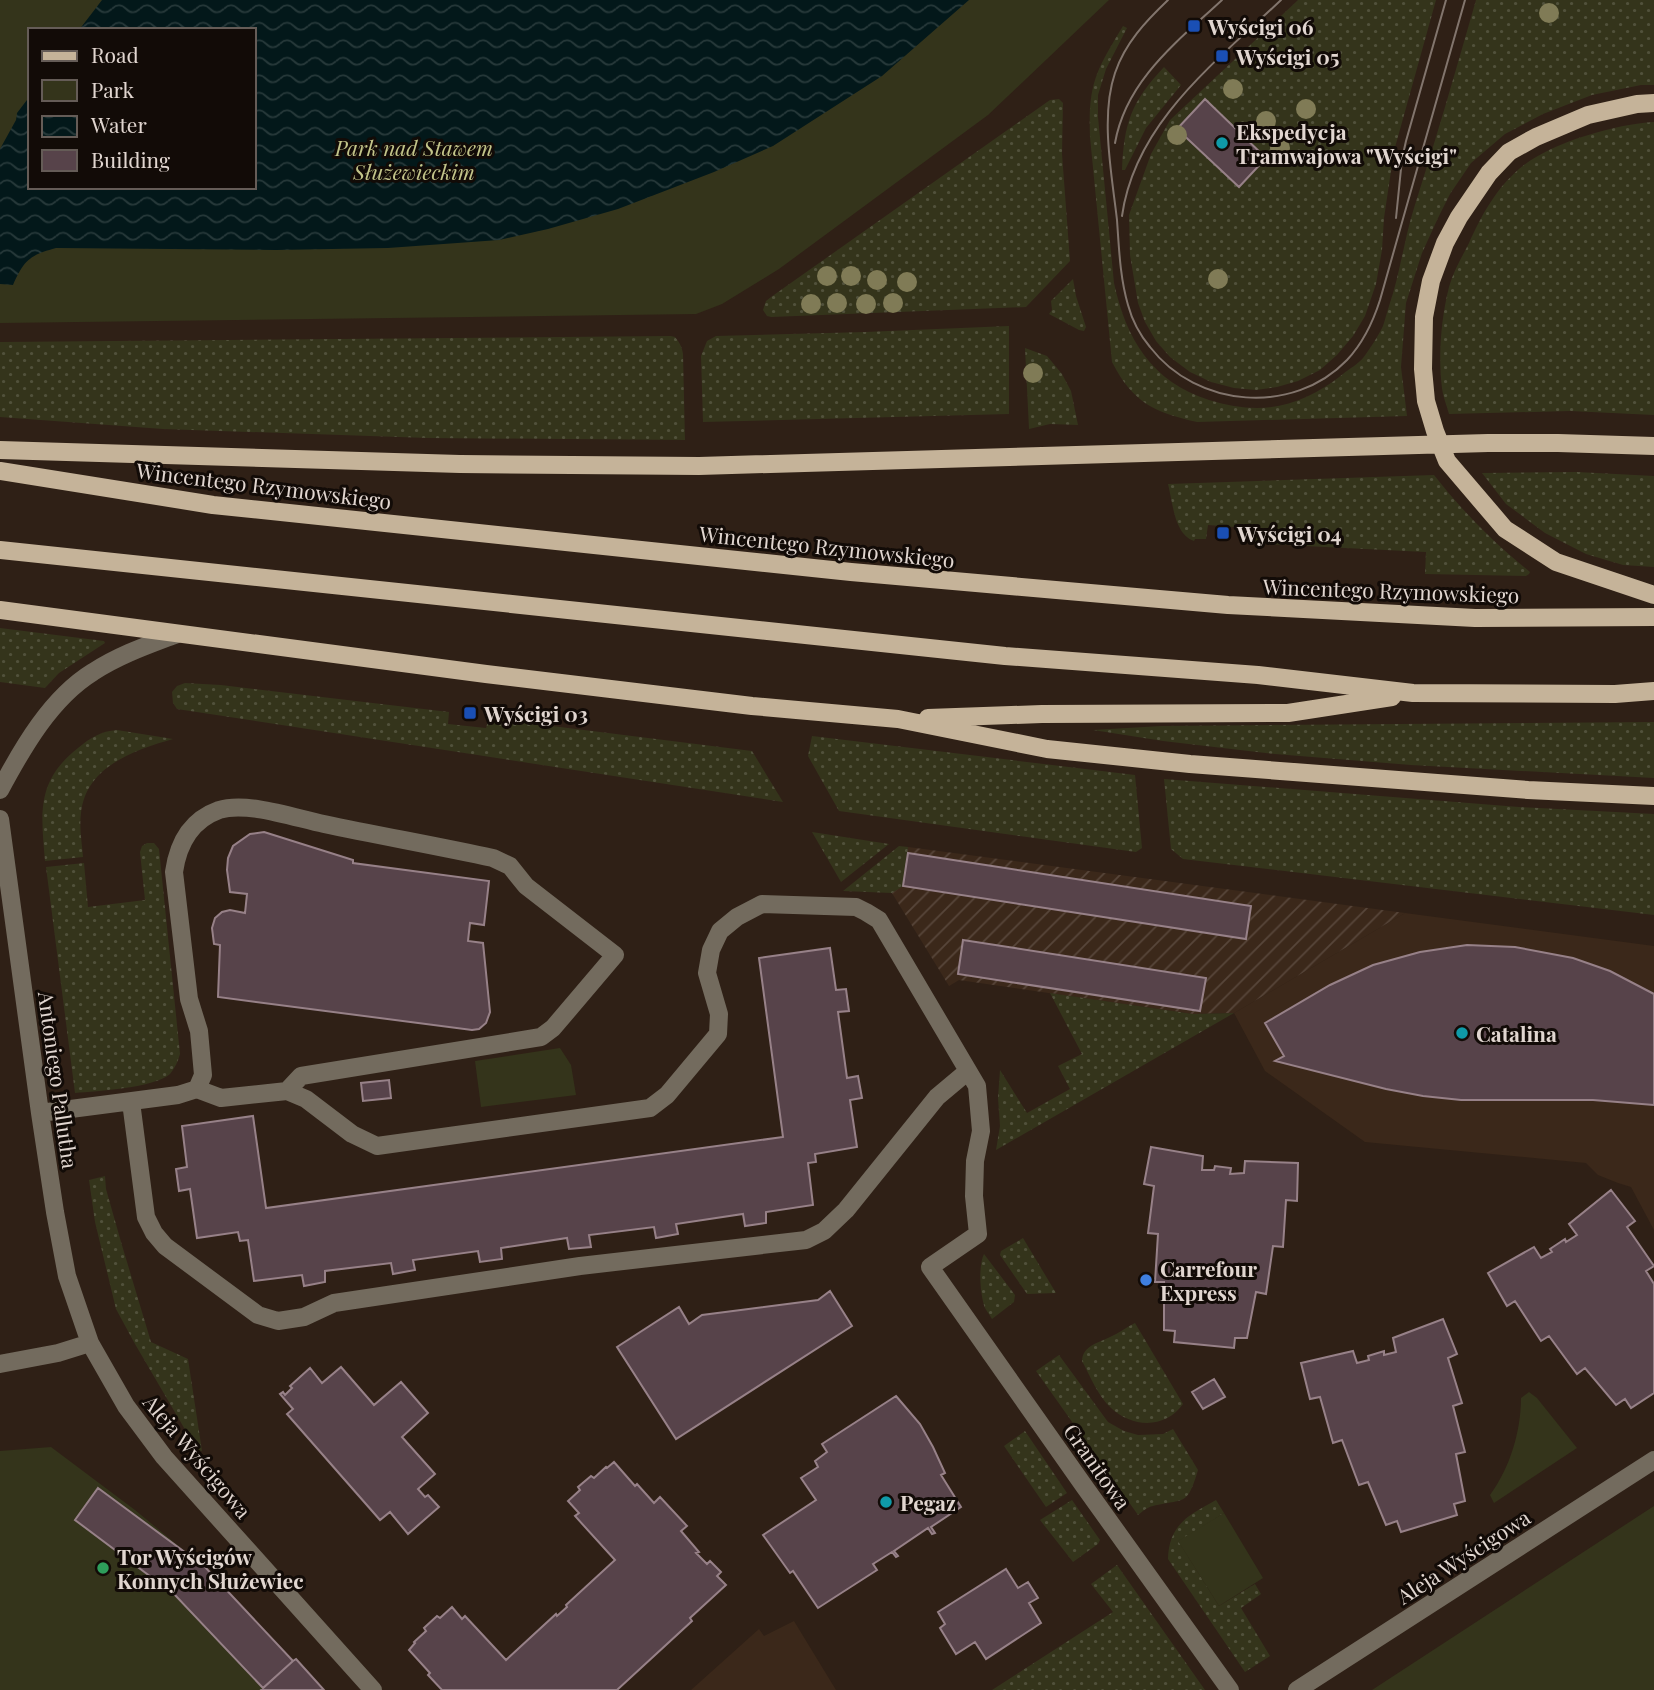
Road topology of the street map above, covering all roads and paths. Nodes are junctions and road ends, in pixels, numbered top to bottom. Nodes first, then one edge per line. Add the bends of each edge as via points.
1 (1654, 103) edge
2 (1654, 446) edge
3 (0, 450) edge
4 (0, 471) edge
5 (0, 551) edge
6 (1654, 595) edge
7 (0, 610) edge
8 (1654, 617) edge
9 (177, 634) junction
10 (1654, 691) edge
11 (1413, 693) junction
12 (898, 719) junction
13 (0, 790) edge
14 (1654, 796) edge
15 (0, 819) edge
16 (968, 1071) junction
17 (197, 1089) junction
18 (287, 1091) junction
19 (131, 1102) junction
20 (40, 1114) junction
21 (90, 1343) junction
22 (0, 1364) edge
23 (1654, 1460) edge
24 (373, 1690) edge
25 (1230, 1690) edge
26 (1297, 1690) edge

1 - 6 main road via 1588,115 1536,136 1509,152 1489,173 1459,217 1431,281 1424,317 1423,369 1426,401 1447,461 1506,529 1556,562
2 - 3 main road, Wincentego Rzymowskiego via 1488,443 699,466 448,464
4 - 8 main road, Wincentego Rzymowskiego via 226,506 838,571 1228,606 1475,618
5 - 11 main road via 1005,656 1258,675
7 - 9 main road
9 - 12 main road via 752,706
9 - 13 street via 113,660 75,685 42,723
10 - 11 main road
11 - 12 main road via 1288,713
12 - 14 main road via 1047,749 1190,764
15 - 20 street, Antoniego Pallutha
16 - 18 street via 879,920 856,907 762,904 720,931 711,950 707,973 719,1014 718,1034 667,1095 650,1108 377,1146 352,1135 306,1099
16 - 19 street via 937,1097 846,1210 824,1231 806,1240 580,1266 334,1303 304,1317 278,1321 258,1315 154,1233 146,1217
16 - 25 street, Granitowa via 977,1086 981,1131 975,1161 978,1234 930,1267
17 - 18 street via 221,1098
17 - 18 street via 203,1075 199,1031 189,999 174,872 182,841 218,810 250,807 494,858 510,866 526,886 615,954 541,1037 301,1076
17 - 19 street
19 - 20 street
20 - 21 street, Antoniego Pallutha via 63,1258
21 - 22 street
21 - 24 street, Aleja Wyścigowa via 126,1406 164,1457
23 - 26 street, Aleja Wyścigowa

